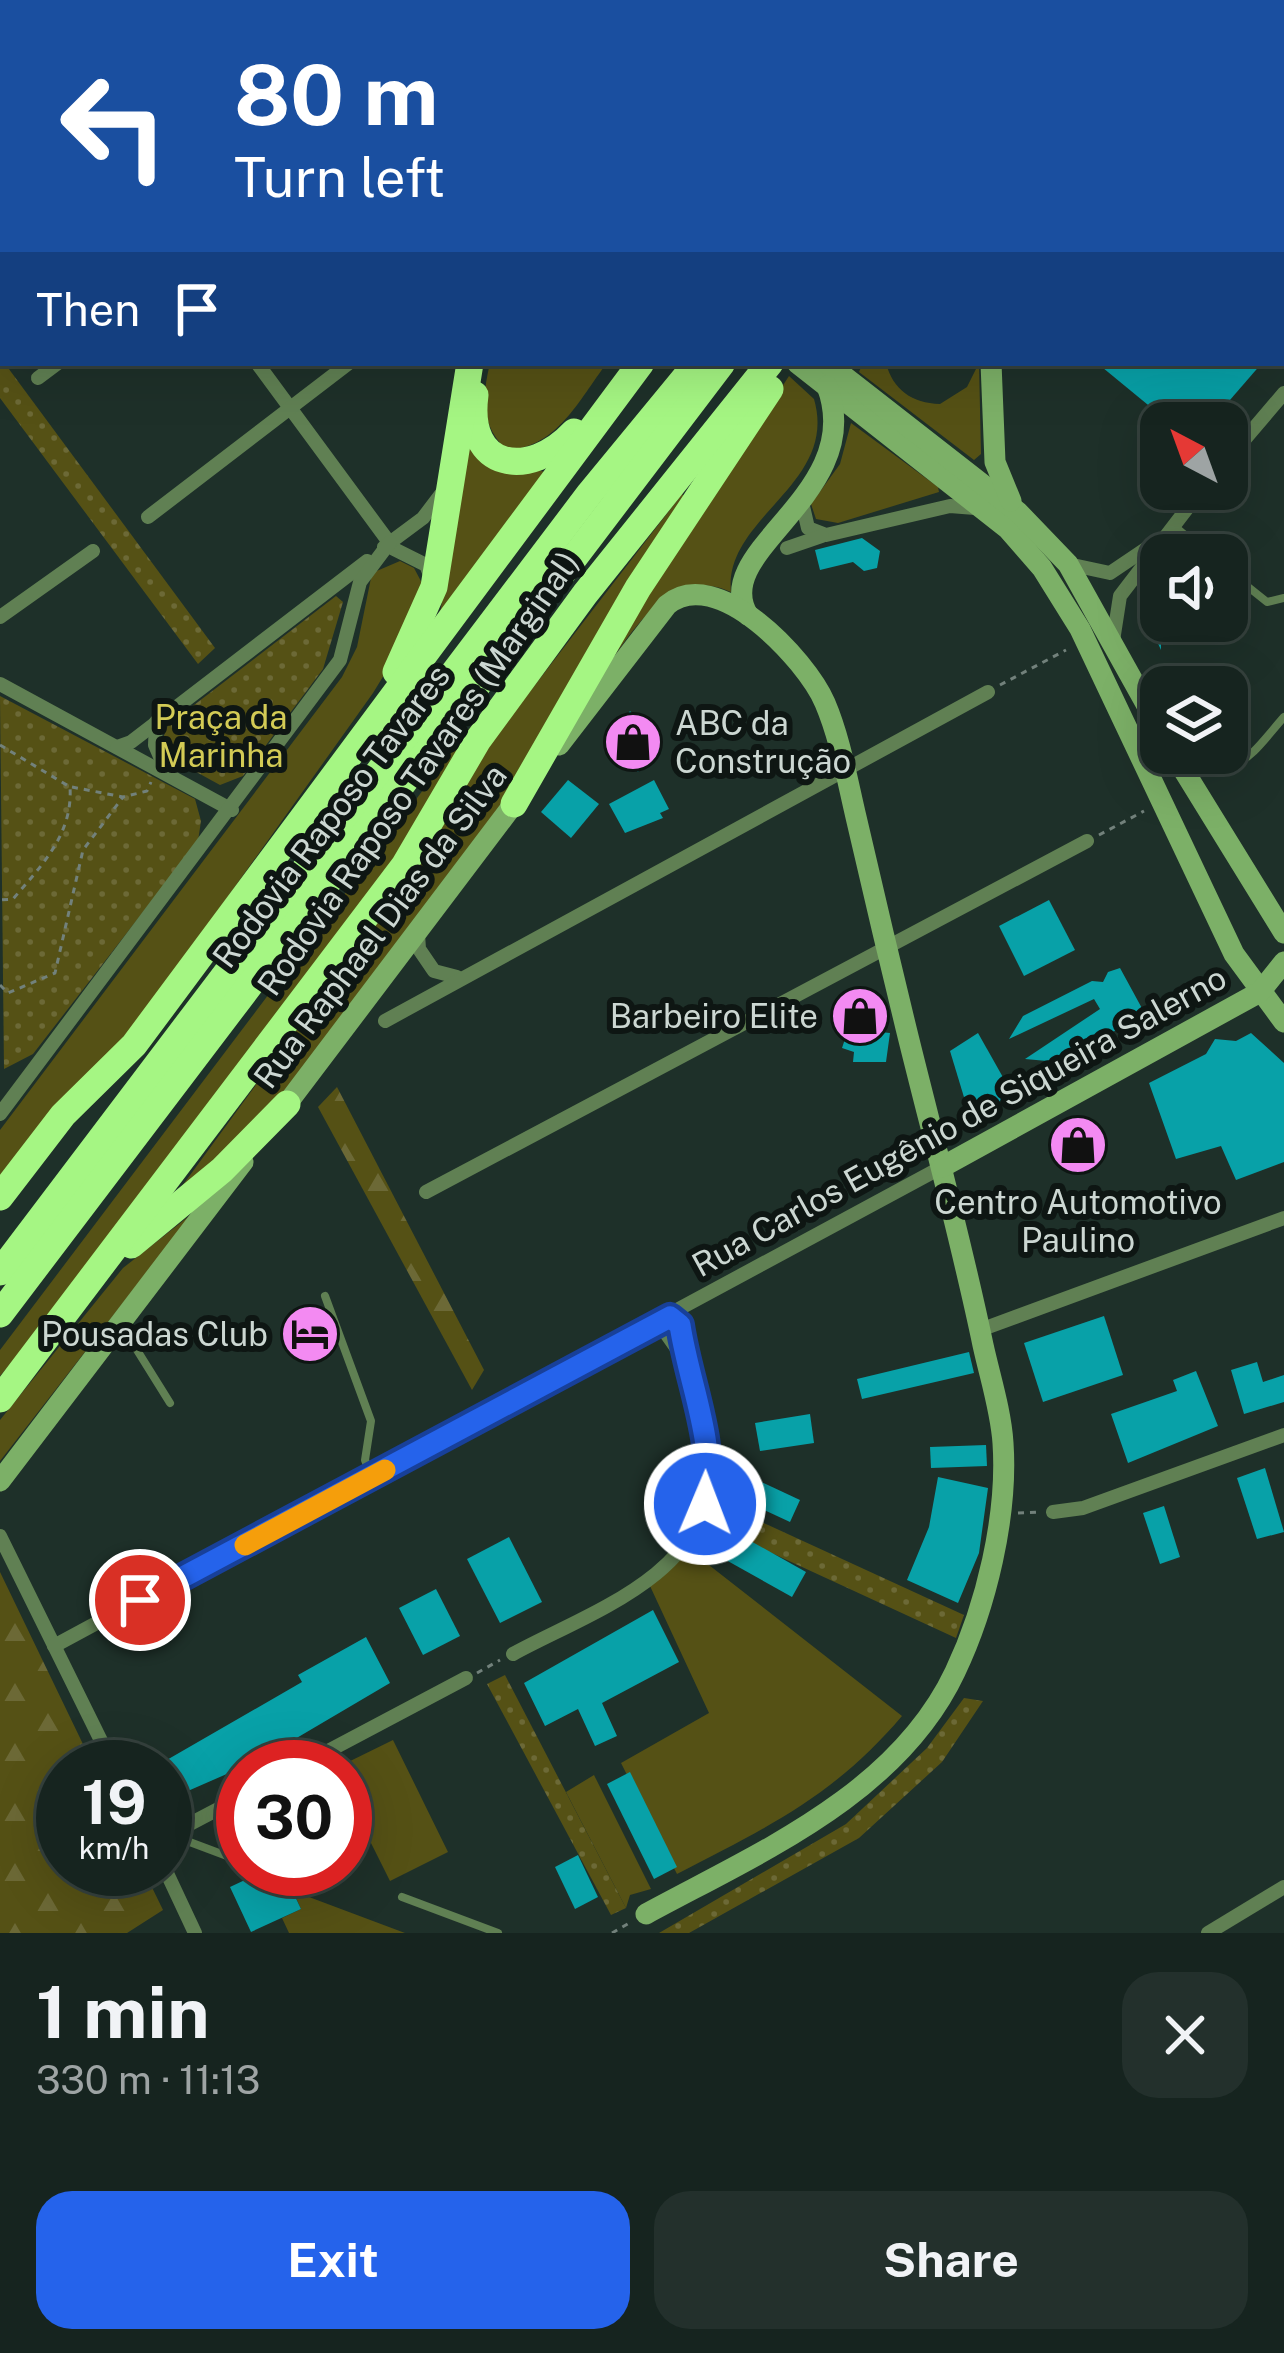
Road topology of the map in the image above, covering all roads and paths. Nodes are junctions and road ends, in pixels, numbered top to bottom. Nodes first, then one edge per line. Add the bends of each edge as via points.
1 (54, 366) edge
2 (259, 366) edge
3 (345, 366) edge
4 (469, 366) edge
5 (480, 366) edge
6 (637, 366) edge
7 (638, 366) edge
8 (695, 366) edge
9 (720, 366) edge
10 (768, 366) edge
11 (794, 366) edge
12 (991, 366) edge
13 (827, 374) edge
14 (38, 378) dead end
15 (1284, 393) edge
16 (290, 407) junction
17 (882, 418) junction
18 (1248, 435) edge
19 (448, 478) junction
20 (803, 497) junction
21 (1184, 510) edge
22 (983, 511) junction
23 (1018, 512) junction
24 (148, 517) dead end
25 (1172, 524) junction
26 (806, 534) junction
27 (1163, 534) edge
28 (1184, 534) edge
29 (390, 542) junction
30 (787, 548) dead end
31 (93, 551) dead end
32 (1140, 552) edge
33 (1068, 565) junction
34 (1140, 567) edge
35 (336, 586) junction
36 (434, 587) junction
37 (1248, 587) edge
38 (1284, 598) edge
39 (354, 610) junction
40 (0, 617) edge
41 (752, 620) junction
42 (1085, 639) junction
43 (1113, 642) junction
44 (0, 685) edge
45 (988, 692) joint
46 (1140, 692) edge
47 (1284, 717) edge
48 (156, 722) junction
49 (0, 745) edge
50 (116, 747) junction
51 (1248, 758) edge
52 (844, 769) junction
53 (164, 773) junction
54 (1188, 774) edge
55 (70, 787) junction
56 (123, 797) junction
57 (1159, 803) junction
58 (514, 804) junction
59 (232, 810) junction
60 (1087, 841) joint
61 (257, 881) junction
62 (0, 900) edge
63 (1265, 900) junction
64 (423, 917) junction
65 (1284, 933) edge
66 (887, 949) junction
67 (1284, 962) edge
68 (468, 974) junction
69 (0, 985) edge
70 (1260, 992) junction
71 (385, 1021) dead end
72 (1284, 1022) edge
73 (3, 1104) edge
74 (286, 1104) junction
75 (930, 1125) junction
76 (976, 1149) junction
77 (942, 1167) junction
78 (426, 1192) dead end
79 (0, 1197) edge
80 (1284, 1218) edge
81 (0, 1272) edge
82 (325, 1296) dead end
83 (69, 1309) junction
84 (0, 1314) edge
85 (667, 1318) junction
86 (121, 1325) junction
87 (980, 1330) junction
88 (0, 1400) edge
89 (170, 1403) dead end
90 (1284, 1435) edge
91 (371, 1478) junction
92 (0, 1480) edge
93 (1053, 1512) joint
94 (999, 1514) junction
95 (0, 1536) edge
96 (54, 1646) junction
97 (513, 1654) joint
98 (466, 1678) joint
99 (101, 1740) edge
100 (349, 1740) edge
101 (1284, 1887) edge
102 (177, 1896) edge
103 (402, 1897) dead end
104 (646, 1914) dead end
105 (195, 1933) edge
106 (499, 1933) edge
107 (1208, 1933) edge

1 - 14 street
2 - 16 street
3 - 16 street
4 - 19 highway
5 - 6 highway via 476,432 512,464 562,445
7 - 61 highway, Rodovia Raposo Tavares (Marginal)
8 - 81 highway, Rodovia Raposo Tavares
9 - 84 highway, Rodovia Raposo Tavares
10 - 83 highway, Rodovia Raposo Tavares (Marginal) via 586,594 478,740 404,866
11 - 58 highway via 638,588
12 - 23 main road via 995,462
13 - 17 main road
13 - 20 main road via 836,440
15 - 18 street
16 - 24 street
16 - 29 street
17 - 22 main road
17 - 23 main road
19 - 29 street via 423,518
19 - 36 highway
20 - 26 street
20 - 41 main road via 744,575 739,594
21 - 25 street
22 - 26 street via 950,506
22 - 42 main road via 1042,568
23 - 33 main road
25 - 27 street
25 - 28 lane
26 - 30 street
29 - 35 street
29 - 36 street via 426,566
29 - 39 street via 366,571
31 - 40 street
32 - 33 street via 1110,573
33 - 43 main road
34 - 43 street via 1120,596
35 - 39 street via 351,586
35 - 48 street
36 - 61 highway via 399,667
37 - 38 lane via 1267,602
39 - 59 street via 340,660
41 - 52 main road, Rua Raphael Dias da Silva via 815,684
41 - 58 main road, Rua Raphael Dias da Silva via 710,594 673,599
42 - 45 path
42 - 57 main road
43 - 46 main road
44 - 50 street
45 - 52 street
47 - 51 lane
48 - 50 street
48 - 53 street
49 - 55 path
50 - 53 street
52 - 66 main road, Rua Raphael Dias da Silva
52 - 68 street
53 - 56 path via 147,790
53 - 59 street
54 - 63 main road
55 - 56 path
55 - 62 path via 55,850 13,899
56 - 69 path via 83,850 55,973 8,993
57 - 60 path
57 - 70 main road
58 - 64 main road, Rua Raphael Dias da Silva
59 - 73 street
60 - 66 street
61 - 79 highway, Rodovia Raposo Tavares (Marginal) via 134,1045 63,1114
63 - 65 main road
63 - 70 main road via 1271,947
64 - 68 street via 417,940 426,963 444,977
64 - 74 main road, Rua Raphael Dias da Silva
66 - 75 main road, Rua Raphael Dias da Silva
66 - 78 street
67 - 70 main road
68 - 71 street
70 - 72 main road
70 - 76 main road, Rua Carlos Eugênio de Siqueira Salerno
74 - 83 highway
74 - 86 main road, Rua Raphael Dias da Silva
75 - 76 main road via 948,1146
75 - 77 main road, Rua Raphael Dias da Silva
76 - 77 main road, Rua Carlos Eugênio de Siqueira Salerno
77 - 85 street, Rua Carlos Eugênio de Siqueira Salerno
77 - 87 main road, Rua Raphael Dias da Silva
80 - 87 street
82 - 91 lane via 371,1421
83 - 88 highway, Rodovia Raposo Tavares (Marginal)
85 - 91 street, Rua Carlos Eugênio de Siqueira Salerno
85 - 97 street via 680,1325 710,1477 697,1527 668,1566
86 - 89 lane
86 - 92 main road, Rua Raphael Dias da Silva
87 - 94 main road, Rua Raphael Dias da Silva via 1003,1443
90 - 93 street
91 - 96 street, Rua Carlos Eugênio de Siqueira Salerno
93 - 94 path
94 - 104 main road, Rua Raphael Dias da Silva via 953,1676 896,1754 796,1834
95 - 96 street
96 - 99 street
97 - 98 path
98 - 100 street
101 - 107 street
102 - 105 street
103 - 106 lane

